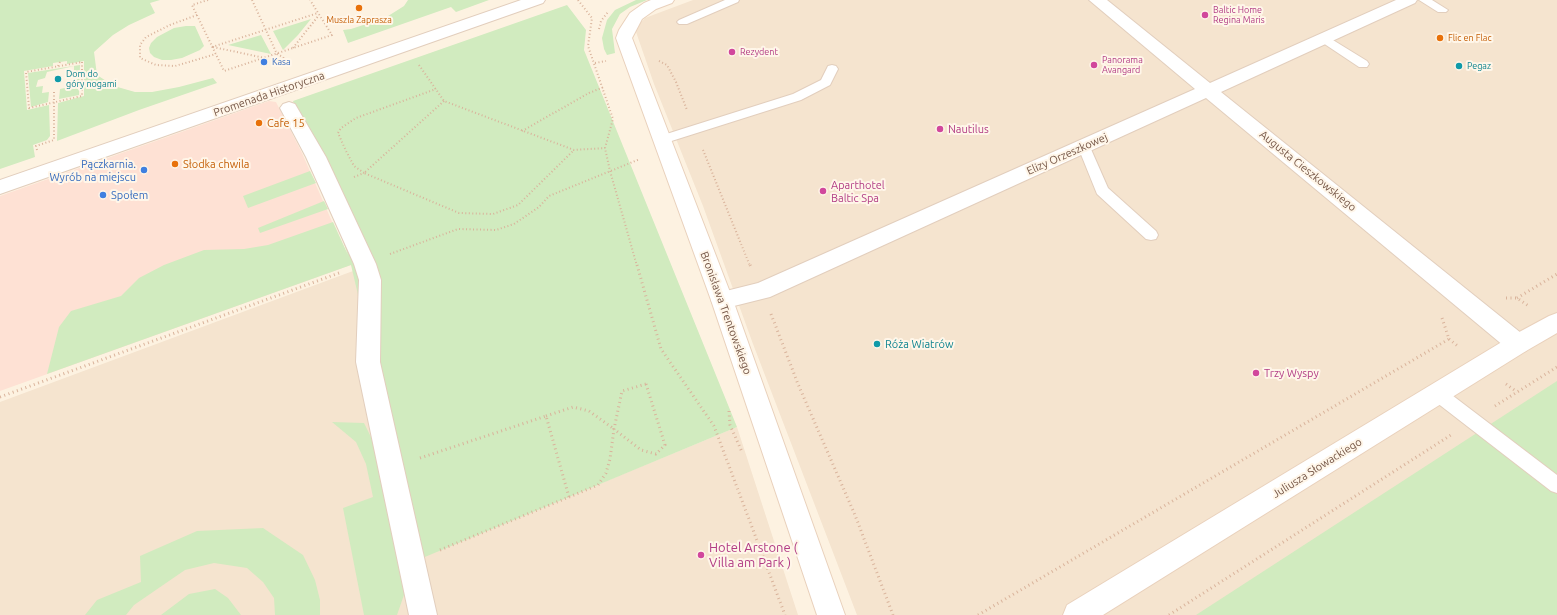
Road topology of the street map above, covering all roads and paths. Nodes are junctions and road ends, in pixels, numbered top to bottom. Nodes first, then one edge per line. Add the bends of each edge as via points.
1 (208, 0) edge
2 (252, 0) edge
3 (310, 0) edge
4 (537, 0) edge
5 (578, 0) edge
6 (666, 0) edge
7 (734, 0) edge
8 (1096, 0) edge
9 (1409, 0) edge
10 (1424, 0) edge
11 (1442, 10) dead end
12 (319, 14) junction
13 (197, 15) junction
14 (683, 22) dead end
15 (266, 30) junction
16 (1324, 39) junction
17 (407, 46) junction
18 (212, 47) junction
19 (292, 49) junction
20 (216, 54) junction
21 (277, 54) junction
22 (657, 55) dead end
23 (265, 58) junction
24 (60, 62) dead end
25 (1363, 64) dead end
26 (58, 66) junction
27 (832, 69) dead end
28 (604, 87) junction
29 (436, 89) junction
30 (54, 90) dead end
31 (1209, 90) junction
32 (285, 99) junction
33 (444, 101) junction
34 (54, 102) junction
35 (694, 129) junction
36 (522, 131) junction
37 (662, 140) junction
38 (1084, 147) junction
39 (605, 148) junction
40 (574, 150) junction
41 (640, 159) dead end
42 (610, 171) junction
43 (43, 172) junction
44 (364, 173) junction
45 (0, 187) edge
46 (1151, 235) dead end
47 (365, 264) junction
48 (1557, 274) edge
49 (762, 291) junction
50 (1504, 298) dead end
51 (1517, 298) junction
52 (722, 300) junction
53 (1441, 314) dead end
54 (1555, 323) edge
55 (1518, 344) junction
56 (1557, 367) edge
57 (1438, 394) junction
58 (0, 397) edge
59 (546, 416) junction
60 (1474, 420) junction
61 (614, 429) junction
62 (391, 467) junction
63 (1557, 485) edge
64 (569, 496) junction
65 (411, 562) junction
66 (423, 615) edge
67 (785, 615) edge
68 (831, 615) edge
69 (893, 615) edge
70 (978, 615) edge
71 (1077, 615) edge
72 (1169, 615) edge

1 - 13 path via 192,5
2 - 15 path
3 - 12 path
4 - 17 street, Promenada Historyczna
5 - 28 path via 592,18 588,46
6 - 37 street, Bronisława Trentowskiego via 650,6 636,16 626,30 624,38
7 - 14 lane
8 - 31 street, Augusta Cieszkowskiego
9 - 16 street, Elizy Orzeszkowej
10 - 11 lane
12 - 15 path
12 - 19 path
12 - 19 path via 332,35
13 - 18 path
13 - 20 path via 170,24 146,37 140,46 140,58 156,65 175,66
15 - 18 path
15 - 21 path
16 - 25 lane
16 - 31 street, Elizy Orzeszkowej
17 - 29 path
17 - 32 street, Promenada Historyczna
18 - 20 path
18 - 23 path
19 - 21 path
20 - 23 path via 224,71
21 - 23 path
21 - 32 path via 293,70
22 - 35 path via 658,61 667,65 676,82
24 - 26 path
26 - 34 path via 82,62 82,96
26 - 34 path via 26,72 29,108
27 - 35 lane via 826,82 797,97
28 - 36 path
28 - 39 path via 613,119
29 - 33 path
29 - 44 path via 356,118 341,128 338,133 346,151 354,166
30 - 34 path
31 - 38 street, Elizy Orzeszkowej
31 - 55 street, Augusta Cieszkowskiego
32 - 43 street, Promenada Historyczna
32 - 47 street via 316,157
33 - 36 path
33 - 44 path
34 - 43 path via 54,140 36,146
35 - 37 lane
35 - 49 path
36 - 40 path
37 - 52 street, Bronisława Trentowskiego
38 - 46 lane via 1102,191
38 - 49 street, Elizy Orzeszkowej
39 - 40 path
39 - 42 path
40 - 44 path via 518,205 493,214 460,213
41 - 42 path
42 - 47 path via 549,196 539,208 514,224 496,230 458,229
42 - 67 path via 661,349 714,426
43 - 45 street, Promenada Historyczna
47 - 58 path
47 - 62 street via 370,280 368,362
48 - 51 path
49 - 52 street, Elizy Orzeszkowej
49 - 69 path via 798,384 855,515
50 - 51 path
51 - 54 path
52 - 68 street, Bronisława Trentowskiego
53 - 70 path via 1449,339
54 - 55 street, Juliusza Słowackiego
55 - 57 street, Juliusza Słowackiego
56 - 60 path
57 - 60 lane
57 - 71 street, Juliusza Słowackiego
59 - 61 path via 573,407 589,411
59 - 62 path
59 - 64 path
60 - 63 lane
60 - 72 path
61 - 61 path via 641,450 656,454 665,444 646,384 622,391
61 - 64 path via 606,473 598,484
62 - 65 street
64 - 65 path
65 - 66 street

